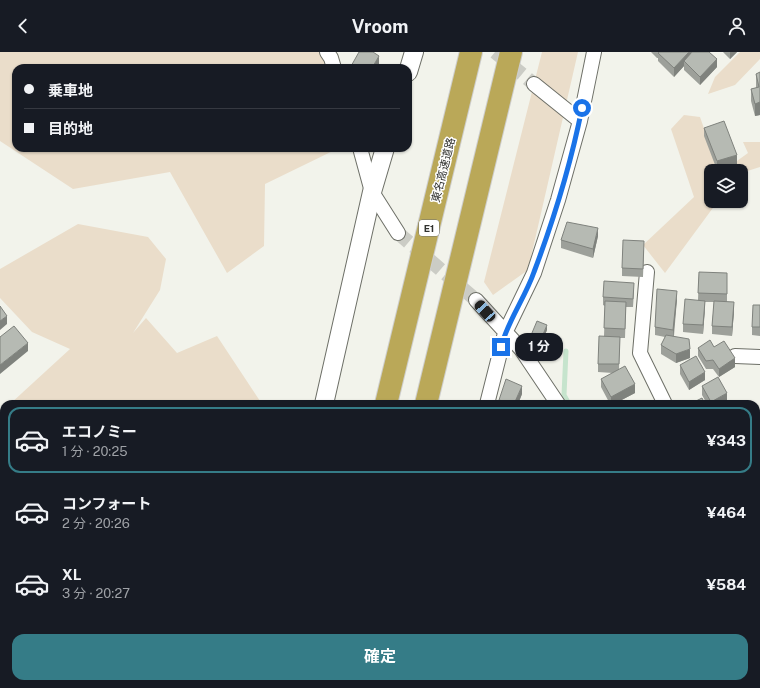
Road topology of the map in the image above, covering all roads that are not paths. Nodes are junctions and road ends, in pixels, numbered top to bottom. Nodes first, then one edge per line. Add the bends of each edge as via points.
1 (327, 52) edge
2 (414, 52) edge
3 (471, 52) edge
4 (511, 52) edge
5 (594, 52) edge
6 (333, 64) edge
7 (410, 64) edge
8 (534, 84) tunnel mouth
9 (580, 122) junction
10 (361, 152) edge
11 (384, 152) edge
12 (372, 192) junction
13 (398, 233) tunnel mouth
14 (647, 272) dead end
15 (476, 300) tunnel mouth
16 (505, 333) junction
17 (735, 356) edge
18 (760, 358) edge
19 (325, 400) edge
20 (387, 400) edge
21 (427, 400) edge
22 (488, 400) edge
23 (555, 400) edge
24 (663, 400) edge

1 - 6 street
2 - 7 street
3 - 20 highway, 東名高速道路 / E1
4 - 21 highway
5 - 9 street
8 - 9 street
9 - 16 street via 534,274
10 - 12 street
11 - 12 street
12 - 13 street
12 - 19 street
14 - 24 street via 640,353
15 - 16 street
16 - 22 street
16 - 23 street via 521,349
17 - 18 street

